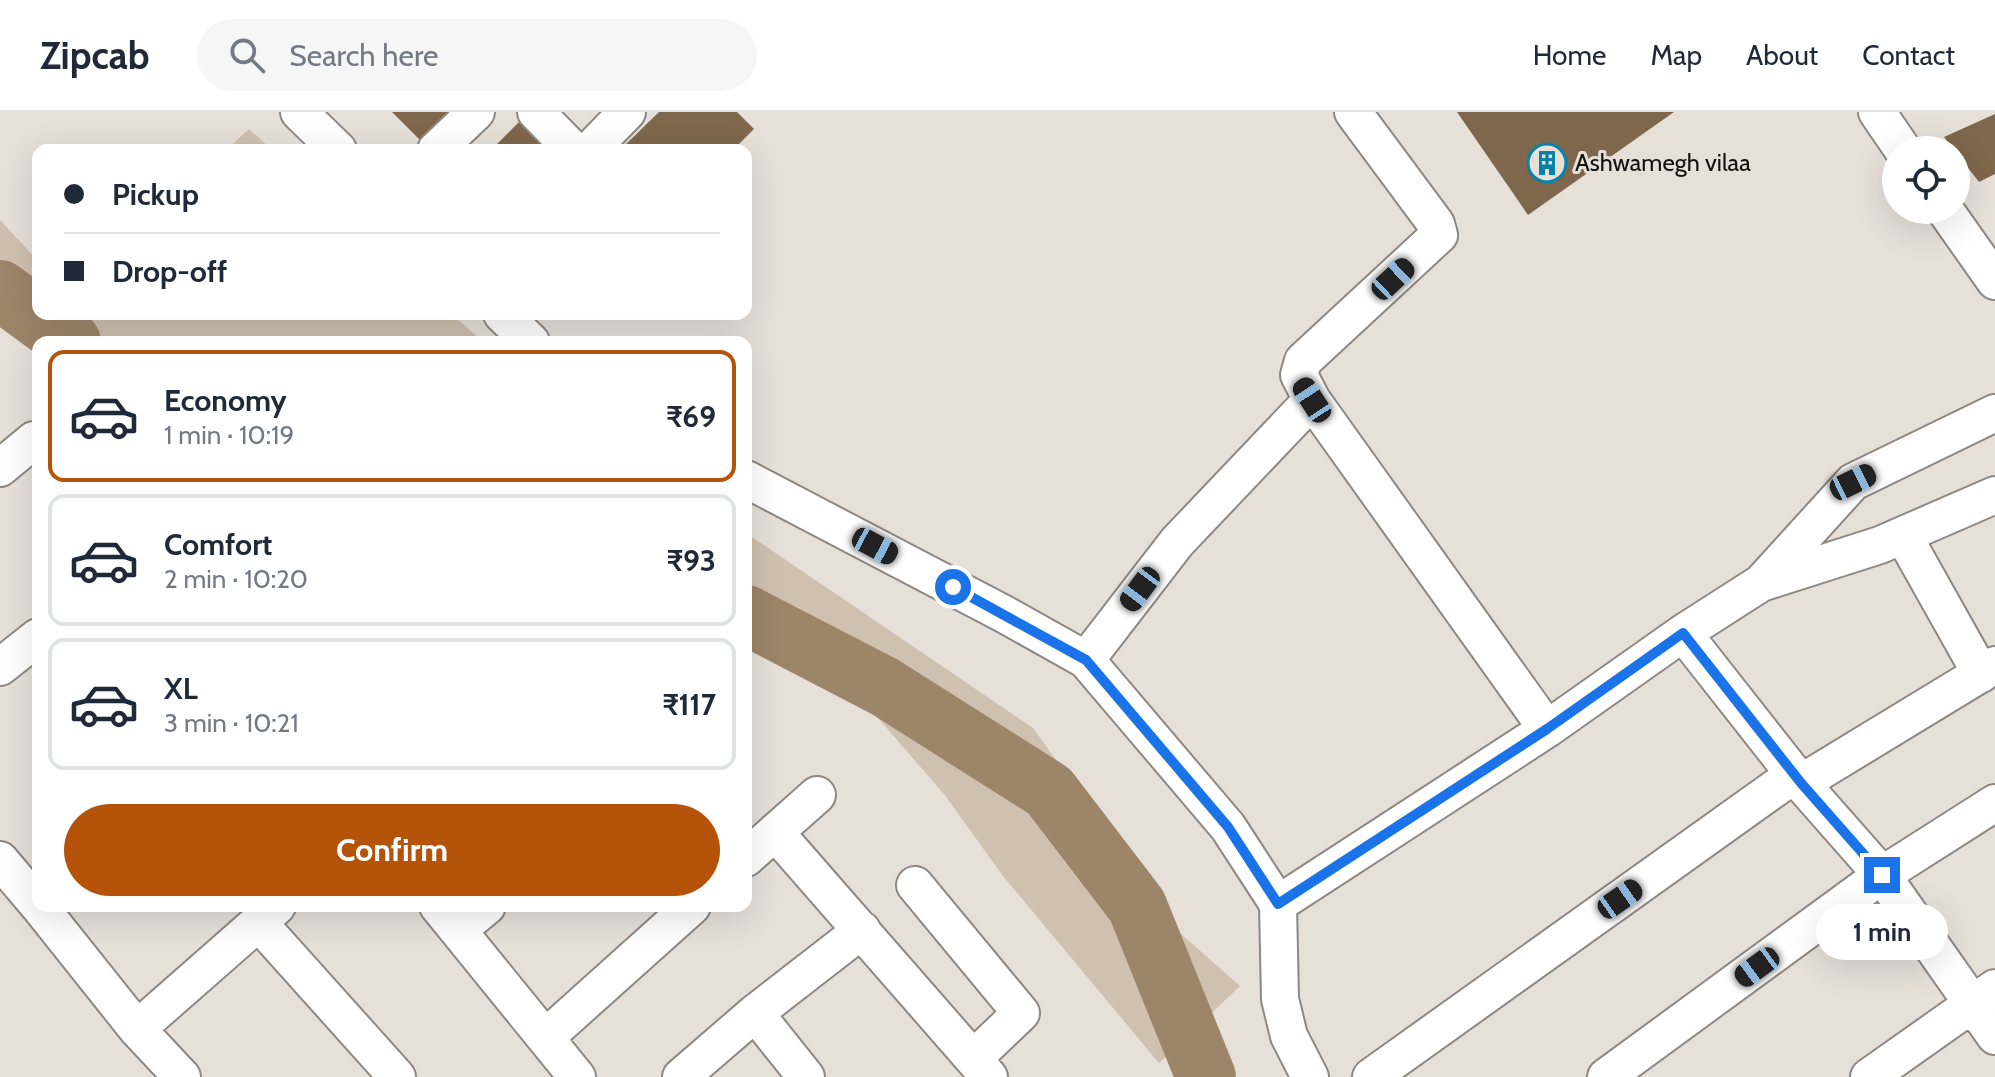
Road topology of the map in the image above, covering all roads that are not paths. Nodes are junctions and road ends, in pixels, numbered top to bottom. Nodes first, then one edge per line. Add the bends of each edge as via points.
1 (299, 112) edge
2 (476, 112) edge
3 (536, 112) edge
4 (627, 112) edge
5 (1353, 112) edge
6 (1877, 112) edge
7 (1893, 136) edge
8 (332, 144) edge
9 (442, 144) edge
10 (567, 144) edge
11 (596, 144) edge
12 (1955, 224) edge
13 (1995, 281) edge
14 (508, 320) edge
15 (525, 336) edge
16 (1312, 400) junction
17 (1995, 413) edge
18 (32, 442) edge
19 (0, 468) edge
20 (752, 482) edge
21 (1995, 495) edge
22 (1903, 535) junction
23 (1761, 583) junction
24 (1683, 633) junction
25 (32, 642) edge
26 (1086, 660) junction
27 (0, 667) edge
28 (1988, 670) edge
29 (1547, 729) junction
30 (1798, 778) junction
31 (817, 795) dead end
32 (1995, 803) edge
33 (775, 832) junction
34 (752, 853) edge
35 (1882, 875) junction
36 (915, 885) dead end
37 (1278, 904) junction
38 (48, 912) edge
39 (685, 912) edge
40 (267, 914) edge
41 (449, 918) edge
42 (862, 930) junction
43 (1983, 996) edge
44 (755, 1013) junction
45 (137, 1029) junction
46 (1995, 1036) edge
47 (546, 1037) junction
48 (982, 1067) edge
49 (182, 1077) edge
50 (397, 1077) edge
51 (577, 1077) edge
52 (681, 1077) edge
53 (806, 1077) edge
54 (1310, 1077) edge
55 (1371, 1077) edge
56 (1606, 1077) edge
57 (1869, 1077) edge

1 - 8 street
2 - 9 street
3 - 10 street
4 - 11 street
5 - 16 street via 1439,235 1303,361 1299,375
6 - 7 street
12 - 13 street
14 - 15 street
16 - 26 street via 1177,542
16 - 29 street
17 - 23 street via 1853,482
18 - 19 street
20 - 26 street
21 - 22 street
22 - 23 street
22 - 28 street
23 - 24 street
24 - 29 street
24 - 30 street
25 - 27 street
26 - 37 street via 1228,827
28 - 30 street
29 - 37 street
30 - 35 street
30 - 55 street
31 - 33 street
32 - 35 street
33 - 34 street
33 - 42 street
35 - 43 street
35 - 56 street
36 - 48 street via 1021,1013
37 - 54 street via 1280,999 1289,1036
38 - 45 street
39 - 47 street
40 - 45 street
40 - 50 street
41 - 47 street
42 - 44 street
42 - 48 street
43 - 46 street
43 - 57 street
44 - 52 street
44 - 53 street
45 - 49 street
47 - 51 street

